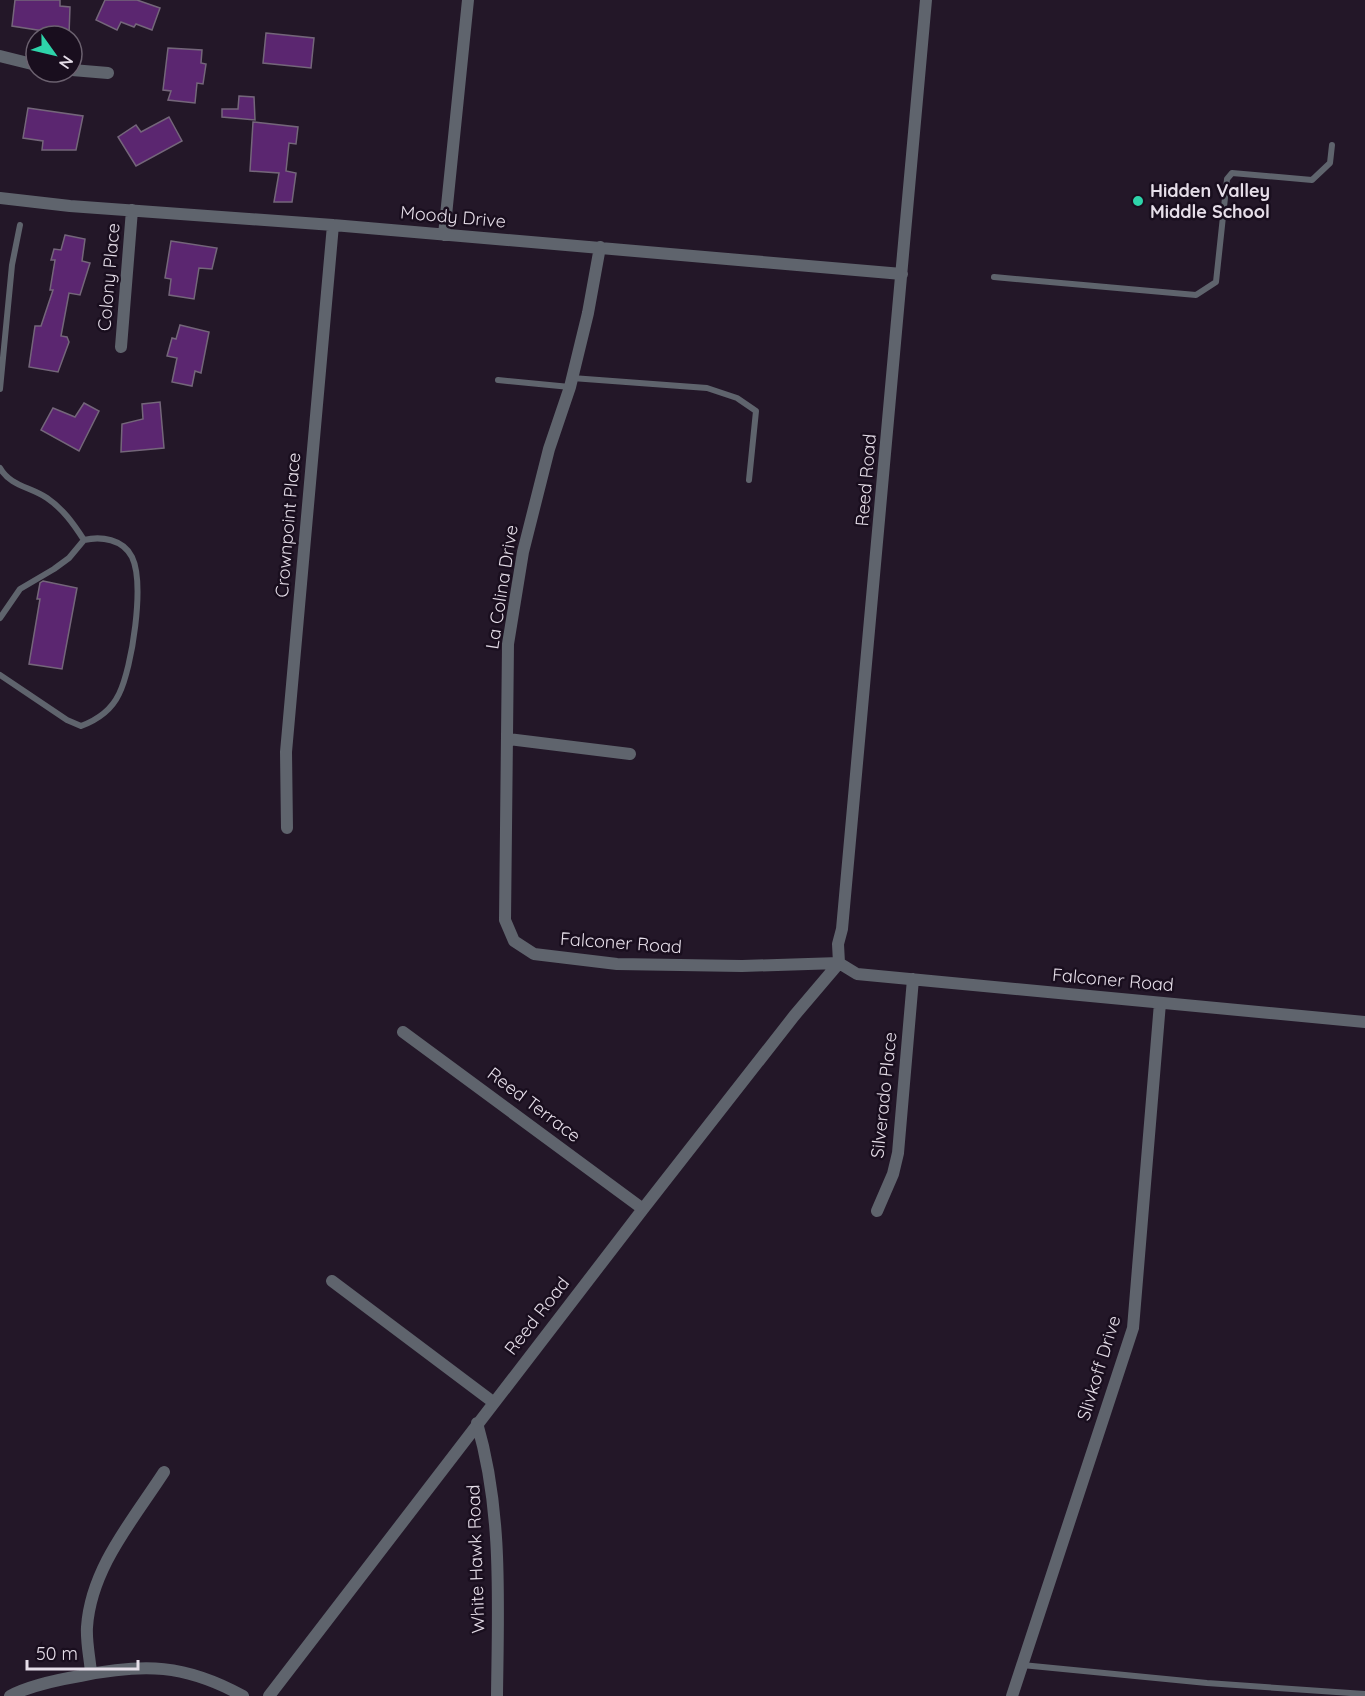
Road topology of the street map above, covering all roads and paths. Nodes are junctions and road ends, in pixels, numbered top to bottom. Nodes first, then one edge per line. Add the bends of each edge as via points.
1 (468, 0) edge
2 (926, 0) edge
3 (0, 56) edge
4 (24, 62) edge
5 (84, 71) edge
6 (108, 74) dead end
7 (1332, 145) dead end
8 (0, 198) edge
9 (132, 210) junction
10 (20, 225) dead end
11 (333, 225) junction
12 (444, 235) junction
13 (600, 247) junction
14 (902, 274) junction
15 (994, 277) dead end
16 (121, 347) dead end
17 (498, 380) dead end
18 (571, 383) junction
19 (0, 389) edge
20 (0, 468) edge
21 (749, 480) dead end
22 (84, 540) junction
23 (0, 618) edge
24 (0, 675) edge
25 (508, 739) junction
26 (630, 754) dead end
27 (287, 828) dead end
28 (514, 941) joint
29 (839, 963) junction
30 (913, 980) junction
31 (1160, 1003) junction
32 (1365, 1022) edge
33 (403, 1032) dead end
34 (643, 1209) junction
35 (877, 1211) dead end
36 (332, 1281) dead end
37 (493, 1402) junction
38 (477, 1423) junction
39 (164, 1472) dead end
40 (1022, 1665) junction
41 (91, 1673) junction
42 (1365, 1694) edge
43 (10, 1696) edge
44 (243, 1696) edge
45 (269, 1696) edge
46 (497, 1696) edge
47 (1012, 1696) edge

1 - 12 street
2 - 14 street, Reed Road
3 - 4 street
5 - 6 street
7 - 15 lane via 1330,163 1312,180 1232,173 1227,179 1216,282 1196,295
8 - 9 street, Moody Drive
9 - 11 street, Moody Drive
9 - 16 street, Colony Place
10 - 19 lane via 12,265
11 - 12 street, Moody Drive
11 - 27 street, Crownpoint Place via 286,752
12 - 13 street, Moody Drive
13 - 14 street, Moody Drive
13 - 18 street, La Colina Drive
14 - 29 street, Reed Road
17 - 18 lane
18 - 21 lane via 707,388 737,398 756,411
18 - 25 street, La Colina Drive via 549,449 523,552 508,644
20 - 22 lane via 19,485 57,506
22 - 23 lane via 69,558 20,589
22 - 24 lane via 110,540 132,557 137,582 135,620 119,695 104,714 81,726
25 - 26 street
25 - 28 street, La Colina Drive via 505,921
28 - 29 street, Falconer Road via 534,954 617,964
29 - 30 street, Falconer Road via 857,974
29 - 34 street, Reed Road
30 - 31 street, Falconer Road
30 - 35 street, Silverado Place via 898,1153
31 - 32 street, Falconer Road
31 - 40 street, Slivkoff Drive via 1133,1328
33 - 34 street, Reed Terrace
34 - 37 street, Reed Road
36 - 37 street
37 - 38 street, Reed Road
38 - 45 street, Reed Road
38 - 46 street, White Hawk Road via 496,1510
39 - 41 street via 99,1575 87,1629
40 - 42 lane
40 - 47 street, Slivkoff Drive
41 - 43 street
41 - 44 street via 163,1667 202,1677

